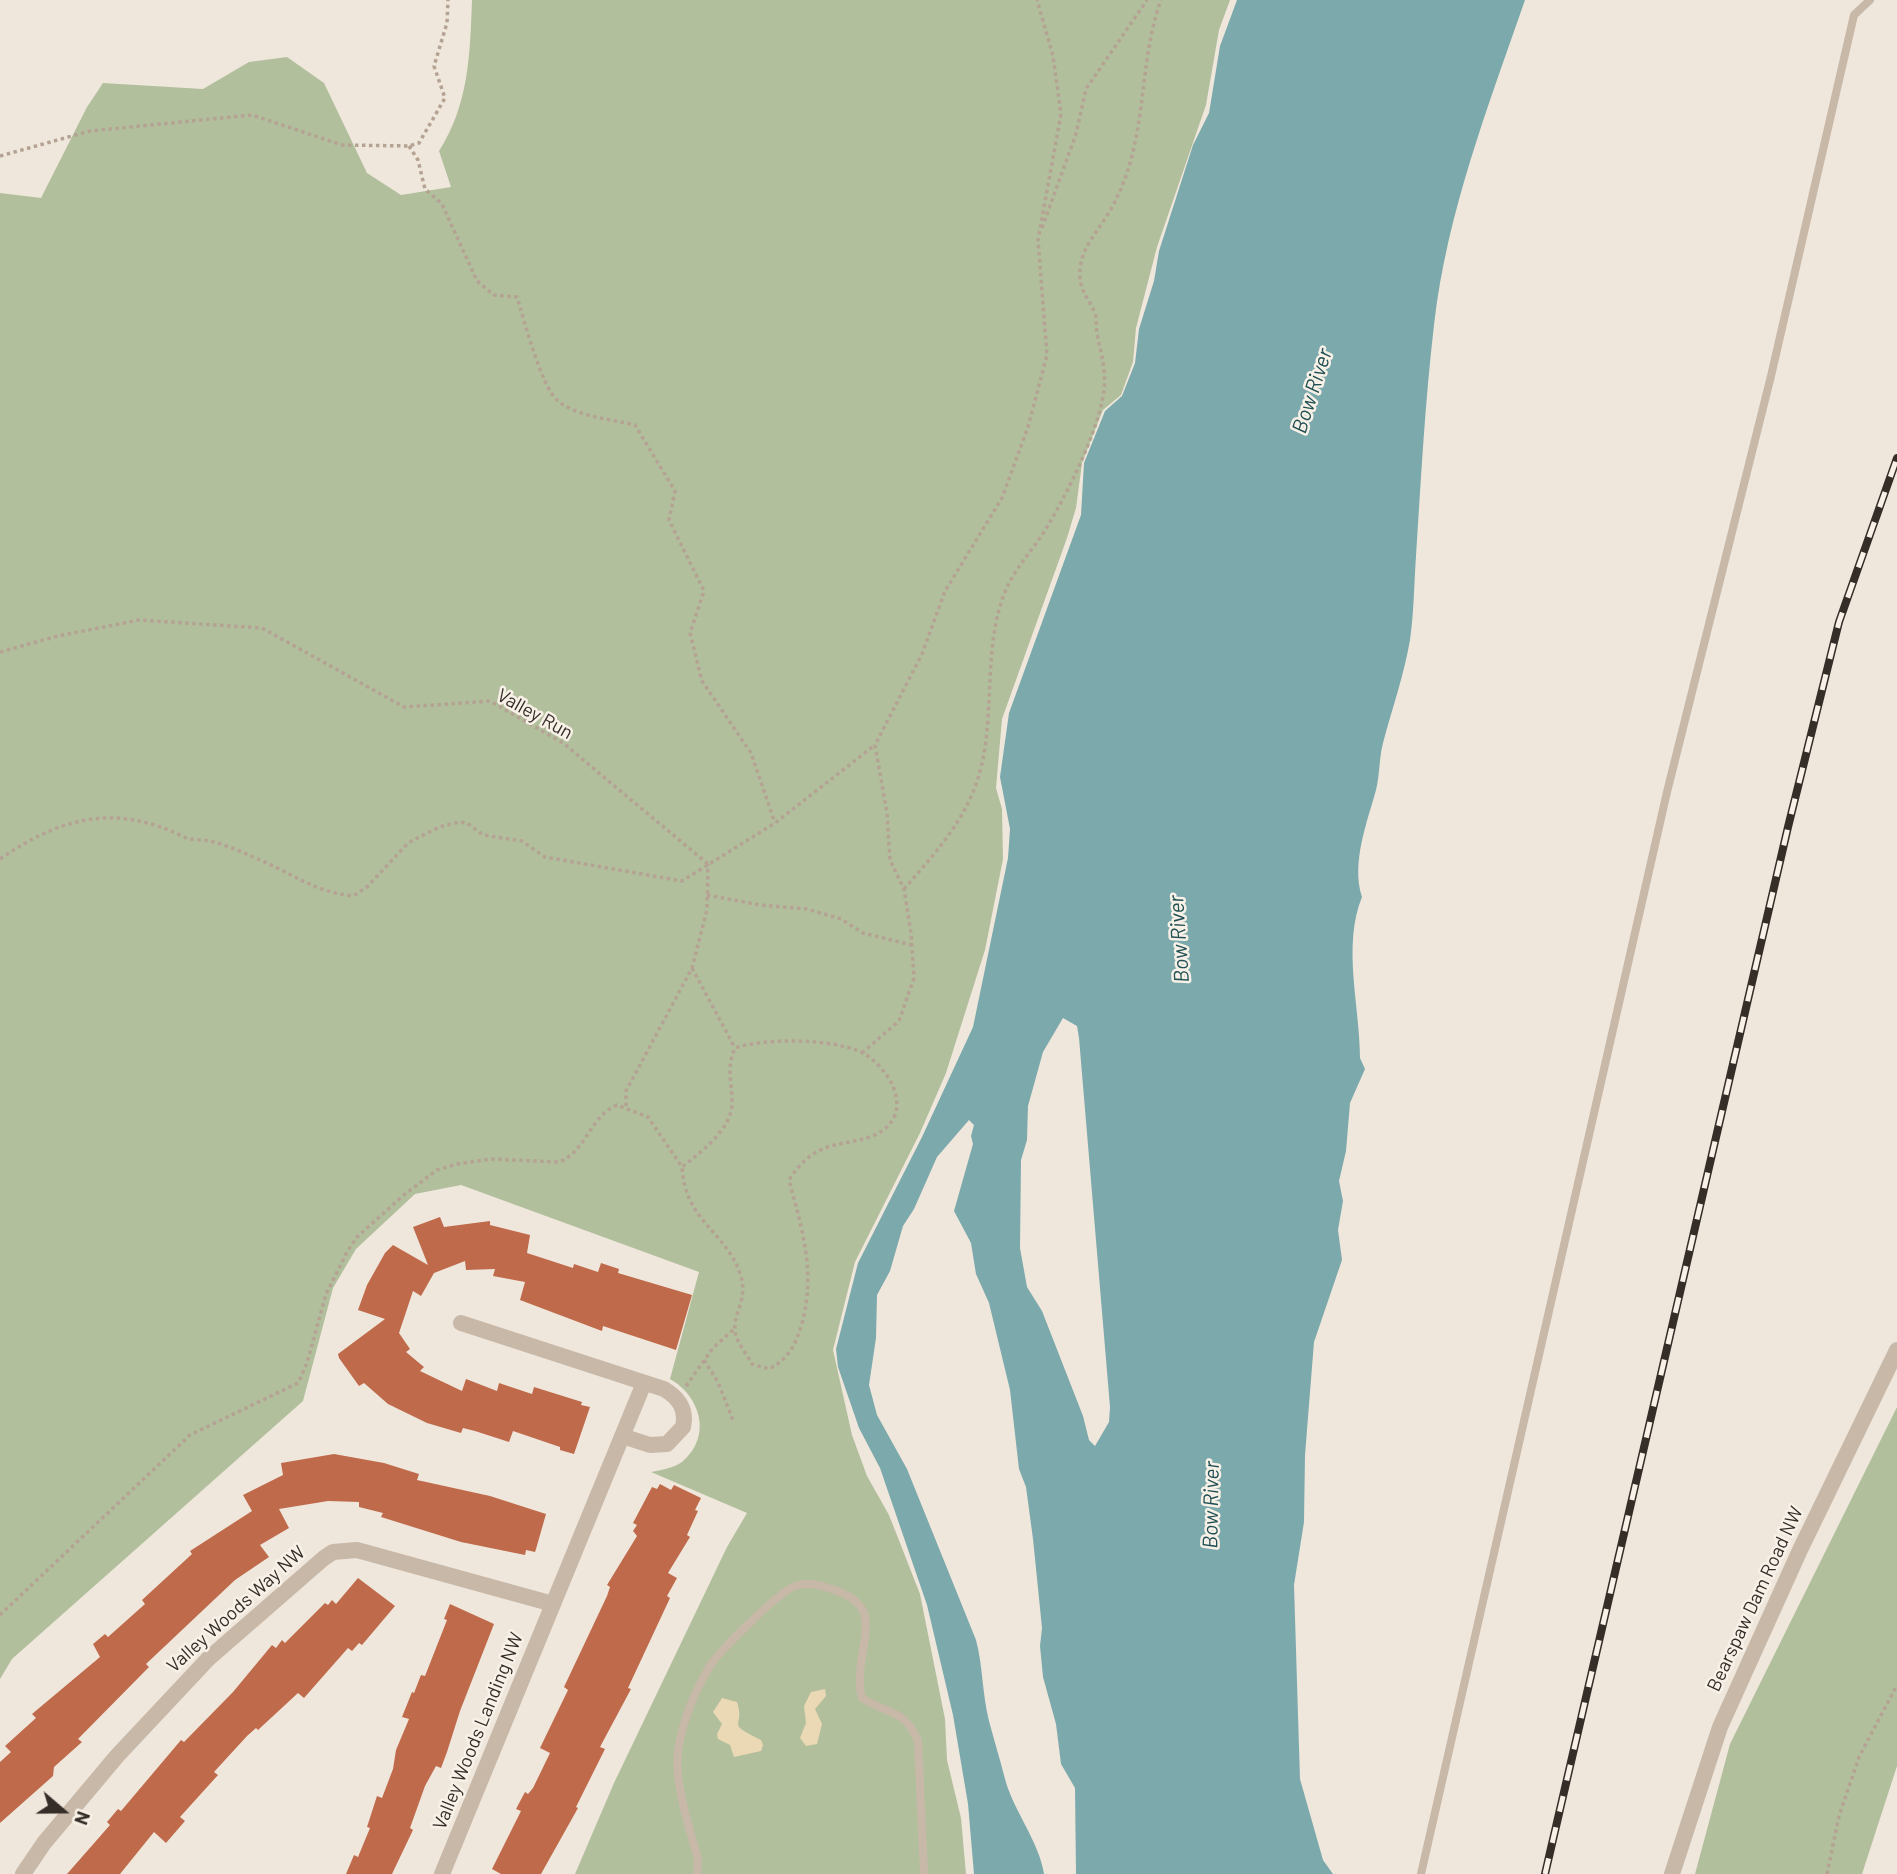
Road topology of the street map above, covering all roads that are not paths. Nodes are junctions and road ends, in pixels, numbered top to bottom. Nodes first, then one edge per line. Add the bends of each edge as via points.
1 (1870, 0) edge
2 (461, 1323) dead end
3 (1897, 1350) edge
4 (644, 1383) junction
5 (622, 1436) junction
6 (553, 1604) junction
7 (23, 1874) edge
8 (442, 1874) edge
9 (697, 1874) edge
10 (924, 1874) edge
11 (1421, 1874) edge
12 (1672, 1874) edge

1 - 11 lane via 1854,15 1768,389 1667,792
2 - 4 street
3 - 12 street, Bearspaw Dam Road NW via 1720,1727
4 - 5 street, Valley Woods Landing NW
4 - 5 street via 679,1400 684,1420 674,1440 660,1446
5 - 6 street, Valley Woods Landing NW
6 - 7 street, Valley Woods Way NW via 357,1550 333,1552 243,1625 172,1695 44,1843
6 - 8 street, Valley Woods Landing NW
9 - 10 lane via 698,1859 677,1769 685,1723 702,1682 724,1648 787,1590 807,1584 841,1593 864,1611 866,1628 858,1677 862,1698 905,1718 914,1733

